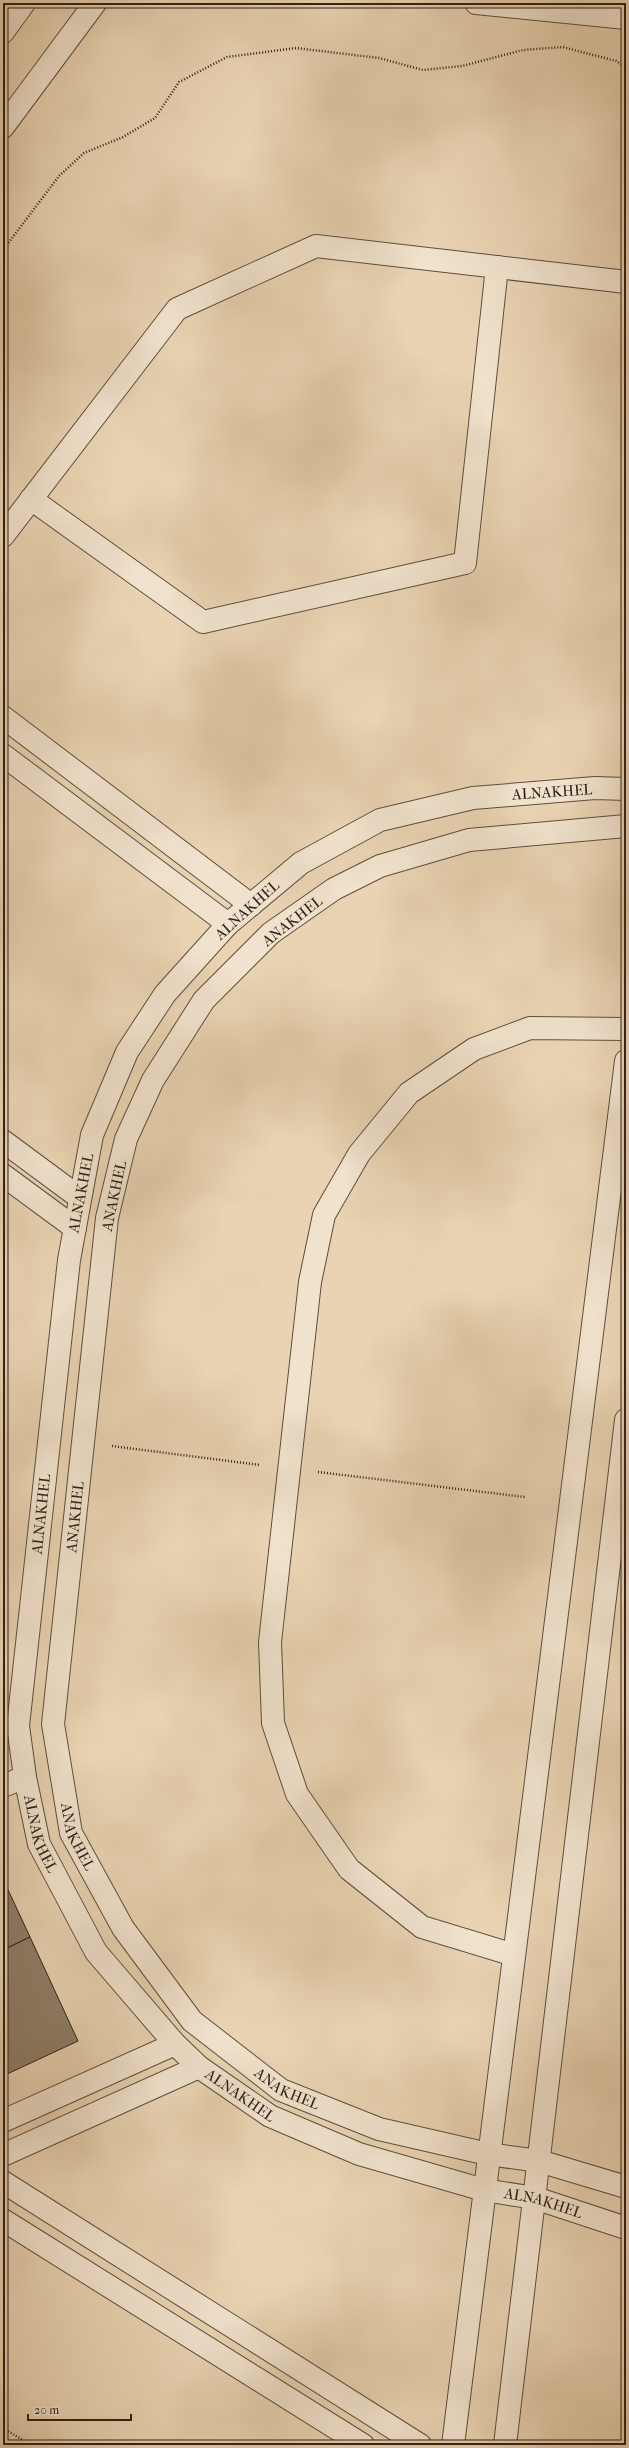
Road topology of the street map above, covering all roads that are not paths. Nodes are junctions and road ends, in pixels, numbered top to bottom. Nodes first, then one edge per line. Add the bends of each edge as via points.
1 (24, 3) edge
2 (95, 3) edge
3 (476, 3) edge
4 (626, 18) edge
5 (3, 32) edge
6 (3, 128) edge
7 (497, 267) junction
8 (626, 282) edge
9 (31, 499) junction
10 (3, 536) edge
11 (3, 717) edge
12 (3, 755) edge
13 (626, 789) edge
14 (626, 826) edge
15 (251, 904) junction
16 (228, 924) junction
17 (626, 1029) edge
18 (626, 1061) edge
19 (3, 1140) edge
20 (3, 1175) edge
21 (80, 1198) junction
22 (75, 1228) junction
23 (626, 1420) edge
24 (25, 1777) junction
25 (3, 1786) edge
26 (514, 1955) junction
27 (175, 2044) junction
28 (199, 2067) junction
29 (3, 2121) edge
30 (488, 2154) junction
31 (3, 2155) edge
32 (539, 2161) junction
33 (3, 2182) edge
34 (626, 2187) edge
35 (484, 2190) junction
36 (535, 2198) junction
37 (3, 2220) edge
38 (626, 2228) edge
39 (363, 2445) edge
40 (420, 2445) edge
41 (453, 2445) edge
42 (505, 2445) edge

1 - 5 street
2 - 6 street
3 - 4 street
7 - 8 street
7 - 9 street via 316,246 177,309
7 - 9 street via 465,563 203,622
9 - 10 street
11 - 15 street
12 - 16 street
13 - 15 street, ALNAKHEL via 595,788 474,798 380,820 301,863
14 - 30 street, ANAKHEL via 469,840 380,866 334,889 271,934 204,1000 153,1080 126,1139 107,1218 53,1724 71,1833 123,1928 192,2021 281,2090 379,2129
15 - 16 street, ALNAKHEL
16 - 21 street, ALNAKHEL via 165,994 127,1052 92,1135
17 - 26 street via 530,1028 474,1049 409,1093 359,1154 324,1215 310,1282 270,1642 273,1723 297,1794 349,1869 422,1927
18 - 26 street
19 - 21 street
20 - 22 street
21 - 22 street, ALNAKHEL
22 - 24 street, ALNAKHEL via 69,1260 18,1726
23 - 32 street
24 - 25 street
24 - 27 street, ALNAKHEL via 39,1844 96,1952
26 - 30 street
27 - 28 street, ALNAKHEL
27 - 29 street
28 - 31 street
28 - 35 street, ALNAKHEL via 270,2116 359,2154
30 - 32 street, ANAKHEL
30 - 35 street
32 - 34 street, ANAKHEL
32 - 36 street
33 - 40 street
35 - 36 street, ALNAKHEL
35 - 41 street
36 - 38 street, ALNAKHEL
36 - 42 street
37 - 39 street

